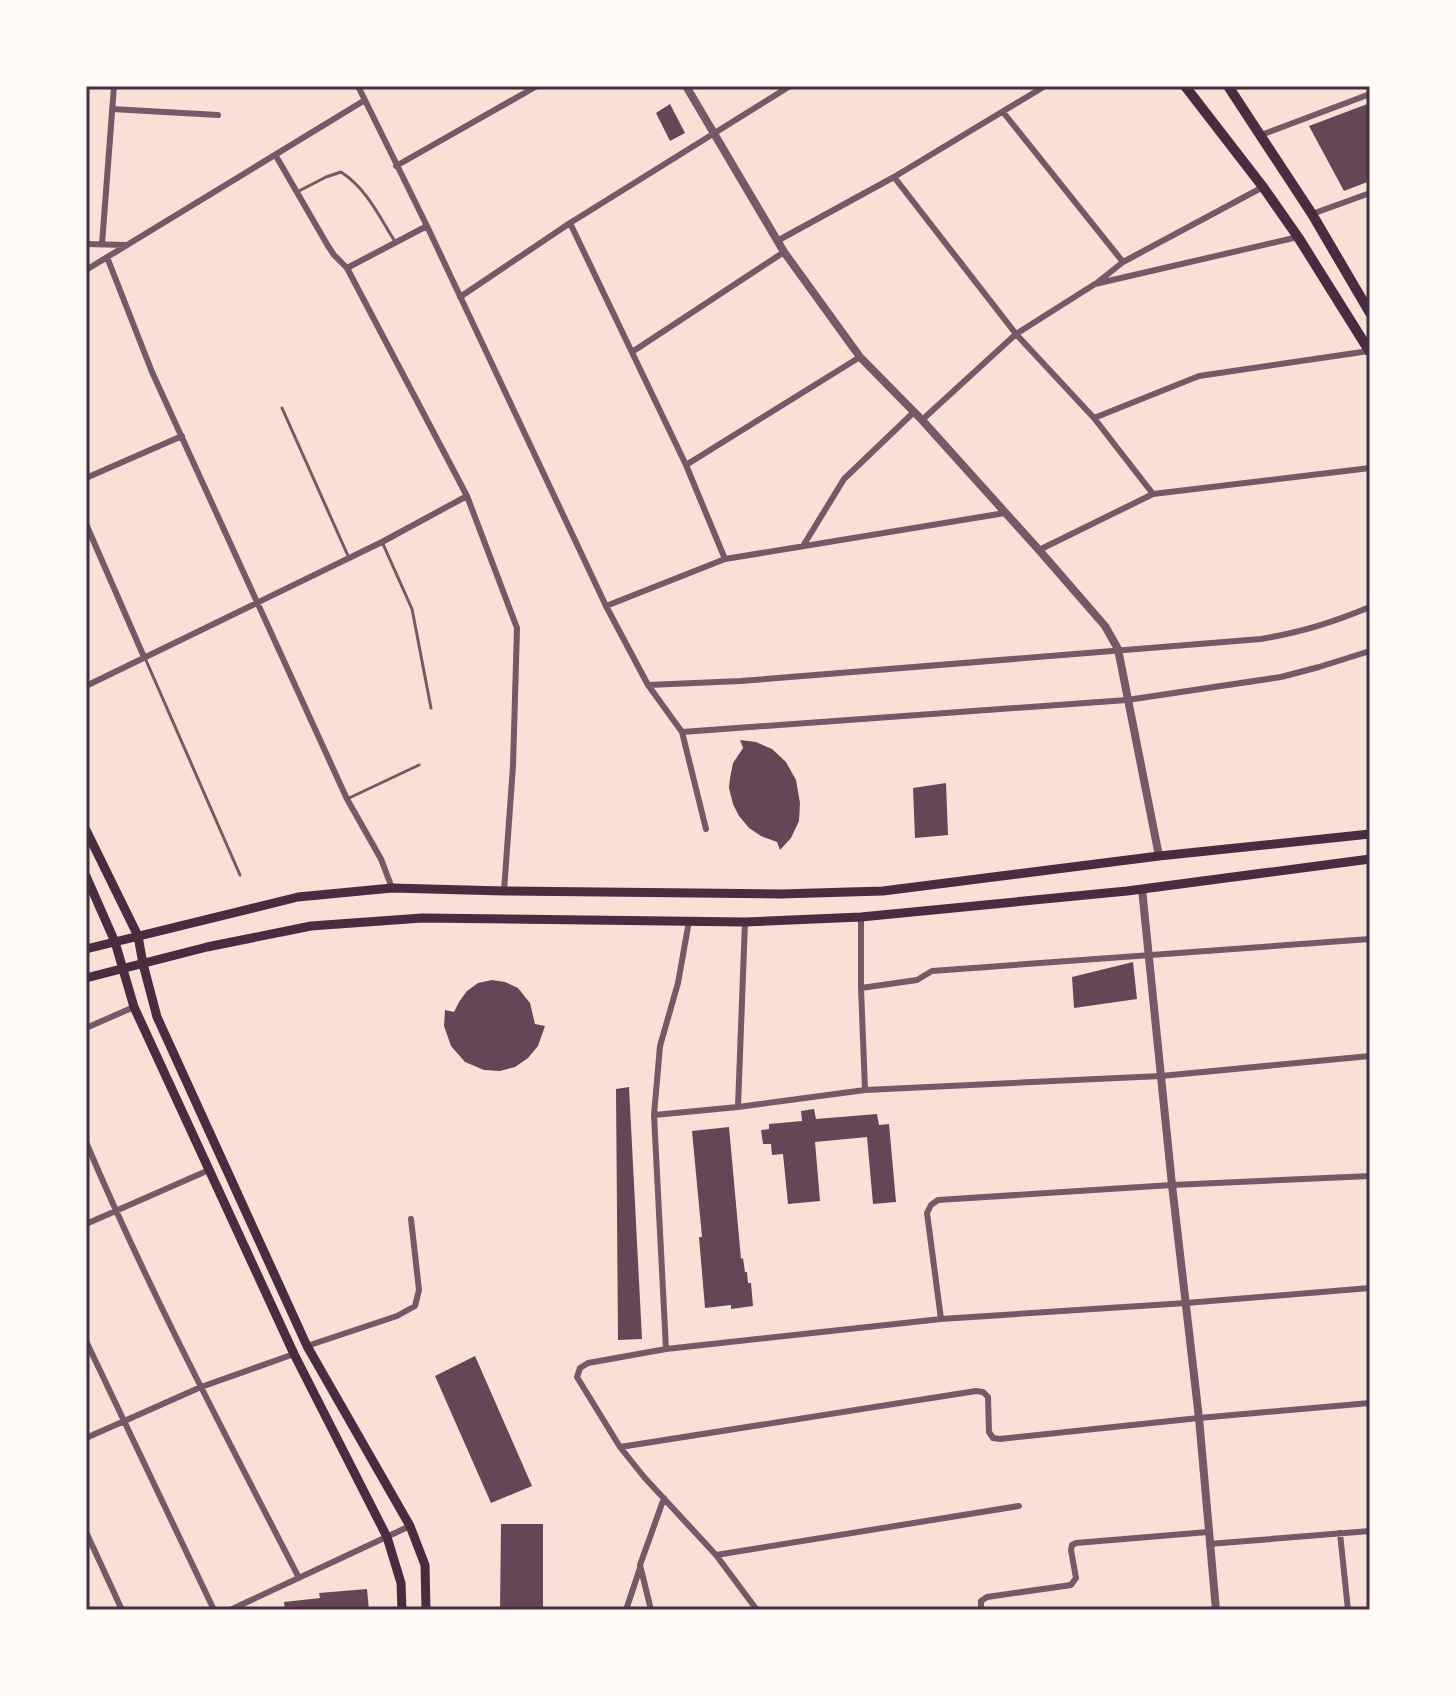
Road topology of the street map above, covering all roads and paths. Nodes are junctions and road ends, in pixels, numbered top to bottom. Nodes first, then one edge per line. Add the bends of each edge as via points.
1 (114, 86) edge
2 (358, 86) edge
3 (537, 86) edge
4 (686, 86) edge
5 (790, 86) edge
6 (1045, 86) edge
7 (1185, 86) edge
8 (1228, 86) edge
9 (1370, 94) edge
10 (365, 100) junction
11 (112, 109) junction
12 (1003, 112) junction
13 (218, 115) dead end
14 (713, 133) junction
15 (1261, 135) junction
16 (276, 156) junction
17 (396, 166) junction
18 (894, 177) junction
19 (1263, 187) junction
20 (297, 192) junction
21 (1370, 193) edge
22 (1312, 214) junction
23 (570, 223) junction
24 (427, 226) junction
25 (1298, 237) junction
26 (777, 241) junction
27 (395, 242) junction
28 (86, 244) edge
29 (102, 244) junction
30 (127, 245) junction
31 (784, 252) junction
32 (107, 257) junction
33 (1123, 262) junction
34 (347, 268) junction
35 (86, 270) edge
36 (1095, 284) junction
37 (460, 297) junction
38 (1370, 313) edge
39 (1016, 334) junction
40 (632, 352) junction
41 (1370, 352) edge
42 (860, 357) junction
43 (282, 408) dead end
44 (914, 412) junction
45 (1094, 418) junction
46 (922, 420) junction
47 (182, 436) junction
48 (686, 465) junction
49 (1370, 468) edge
50 (86, 478) edge
51 (1153, 494) junction
52 (467, 496) junction
53 (1005, 513) junction
54 (86, 524) edge
55 (382, 542) junction
56 (803, 546) junction
57 (1039, 550) junction
58 (349, 558) junction
59 (725, 559) junction
60 (258, 601) junction
61 (606, 606) junction
62 (1370, 607) edge
63 (1118, 649) junction
64 (1370, 651) edge
65 (144, 657) junction
66 (648, 685) junction
67 (86, 686) edge
68 (1127, 700) junction
69 (431, 708) dead end
70 (682, 732) junction
71 (419, 765) dead end
72 (347, 799) junction
73 (706, 829) dead end
74 (86, 830) edge
75 (1370, 834) edge
76 (1159, 856) junction
77 (1370, 859) edge
78 (240, 875) dead end
79 (86, 876) edge
80 (392, 888) junction
81 (1142, 889) junction
82 (504, 891) junction
83 (861, 917) junction
84 (689, 921) junction
85 (745, 922) junction
86 (138, 936) junction
87 (1370, 939) edge
88 (115, 942) junction
89 (86, 949) edge
90 (1149, 954) junction
91 (143, 964) junction
92 (122, 970) junction
93 (86, 978) edge
94 (861, 988) junction
95 (134, 1007) junction
96 (86, 1028) edge
97 (1370, 1056) edge
98 (1161, 1076) junction
99 (865, 1090) junction
100 (738, 1107) junction
101 (654, 1115) junction
102 (86, 1142) edge
103 (209, 1170) junction
104 (1370, 1176) edge
105 (1172, 1185) junction
106 (115, 1211) junction
107 (411, 1219) dead end
108 (86, 1224) edge
109 (1370, 1288) edge
110 (1186, 1303) junction
111 (941, 1319) junction
112 (86, 1341) edge
113 (307, 1346) junction
114 (666, 1349) junction
115 (294, 1354) junction
116 (201, 1387) junction
117 (1370, 1403) edge
118 (1199, 1418) junction
119 (125, 1421) junction
120 (86, 1438) edge
121 (620, 1447) junction
122 (664, 1498) junction
123 (1019, 1506) dead end
124 (410, 1526) junction
125 (1370, 1531) edge
126 (86, 1532) edge
127 (1208, 1532) junction
128 (1340, 1533) junction
129 (387, 1537) junction
130 (1209, 1544) junction
131 (716, 1555) junction
132 (640, 1565) junction
133 (299, 1578) junction
134 (122, 1610) edge
135 (214, 1610) edge
136 (230, 1610) edge
137 (402, 1610) edge
138 (426, 1610) edge
139 (626, 1610) edge
140 (651, 1610) edge
141 (757, 1610) edge
142 (981, 1610) edge
143 (1216, 1610) edge
144 (1348, 1610) edge

1 - 11 street
2 - 10 street
3 - 17 street
4 - 14 street
5 - 14 street
6 - 12 street
7 - 19 main road
8 - 15 main road
9 - 15 street
10 - 16 street
10 - 17 street
11 - 13 street
11 - 29 street
12 - 18 street
12 - 33 street
14 - 23 street
14 - 26 street
15 - 22 main road
16 - 20 street
16 - 30 street
17 - 24 street
18 - 26 street
18 - 39 street
19 - 25 main road
19 - 33 street
20 - 27 lane via 341,172 363,191
20 - 34 street
21 - 22 street
22 - 38 main road
23 - 37 street
23 - 40 street
24 - 27 street
24 - 37 street
25 - 36 street
25 - 41 main road
26 - 31 street
27 - 34 street
28 - 29 street
29 - 30 street
30 - 32 street
31 - 40 street
31 - 42 street
32 - 35 street
32 - 47 street
33 - 36 street
34 - 52 street
36 - 39 street
37 - 61 street
39 - 45 street
39 - 46 street
40 - 48 street
41 - 45 street via 1199,376
42 - 44 street
42 - 48 street
43 - 58 lane
44 - 46 street
44 - 56 street via 844,479
45 - 51 street
46 - 53 street
47 - 50 street
47 - 60 street
48 - 59 street
49 - 51 street
51 - 57 street
52 - 55 street
52 - 82 street via 517,628
53 - 56 street
53 - 57 street
54 - 65 street
55 - 58 street
55 - 69 lane via 412,609
56 - 59 street
57 - 63 street via 1105,626
58 - 60 street
59 - 61 street
60 - 65 street
60 - 72 street
61 - 66 street
62 - 63 street via 1303,631 1261,639
63 - 66 street
63 - 68 street
64 - 68 street via 1281,677
65 - 67 street
65 - 78 lane
66 - 70 street
68 - 70 street
68 - 76 street
70 - 73 street
71 - 72 lane
72 - 80 street
74 - 86 main road
75 - 76 main road
76 - 82 main road via 883,891
77 - 81 main road
79 - 88 main road
80 - 82 main road
80 - 86 main road via 298,897
81 - 83 main road
81 - 90 street
83 - 85 main road
83 - 94 street
84 - 85 main road
84 - 91 main road via 422,918 311,926
84 - 101 street via 660,1046
85 - 100 street
86 - 88 main road
86 - 91 main road
87 - 90 street
88 - 89 main road
88 - 92 main road
90 - 94 street via 932,971 917,980
90 - 98 street
91 - 92 main road
91 - 113 main road via 157,1017
92 - 93 main road
92 - 95 main road
94 - 99 street
95 - 96 street
95 - 103 main road
97 - 98 street
98 - 99 street
98 - 105 street
99 - 100 street
100 - 101 street
101 - 114 street
102 - 106 street
103 - 106 street
103 - 115 main road
104 - 105 street
105 - 110 street
105 - 111 street via 938,1200 927,1213
106 - 108 street
106 - 116 street
107 - 113 street via 419,1290 415,1306
109 - 110 street
110 - 111 street
110 - 118 street
111 - 114 street
112 - 119 street
113 - 124 main road
114 - 121 street via 580,1368 577,1377
115 - 116 street
115 - 129 main road
116 - 119 street
116 - 133 street
117 - 118 street
118 - 121 street via 1000,1439 989,1432 988,1397 976,1391
118 - 127 street
119 - 120 street
119 - 135 street
121 - 122 street
122 - 131 street
122 - 132 street
123 - 131 street
124 - 129 street
124 - 138 main road via 425,1565
125 - 128 street
126 - 134 street
127 - 130 street
127 - 142 street via 1076,1543 1071,1550 1076,1578 1071,1585 987,1597
128 - 130 street
128 - 144 street
129 - 133 street
129 - 137 main road via 401,1583
130 - 143 street
131 - 141 street
132 - 139 street
132 - 140 street
133 - 136 street

